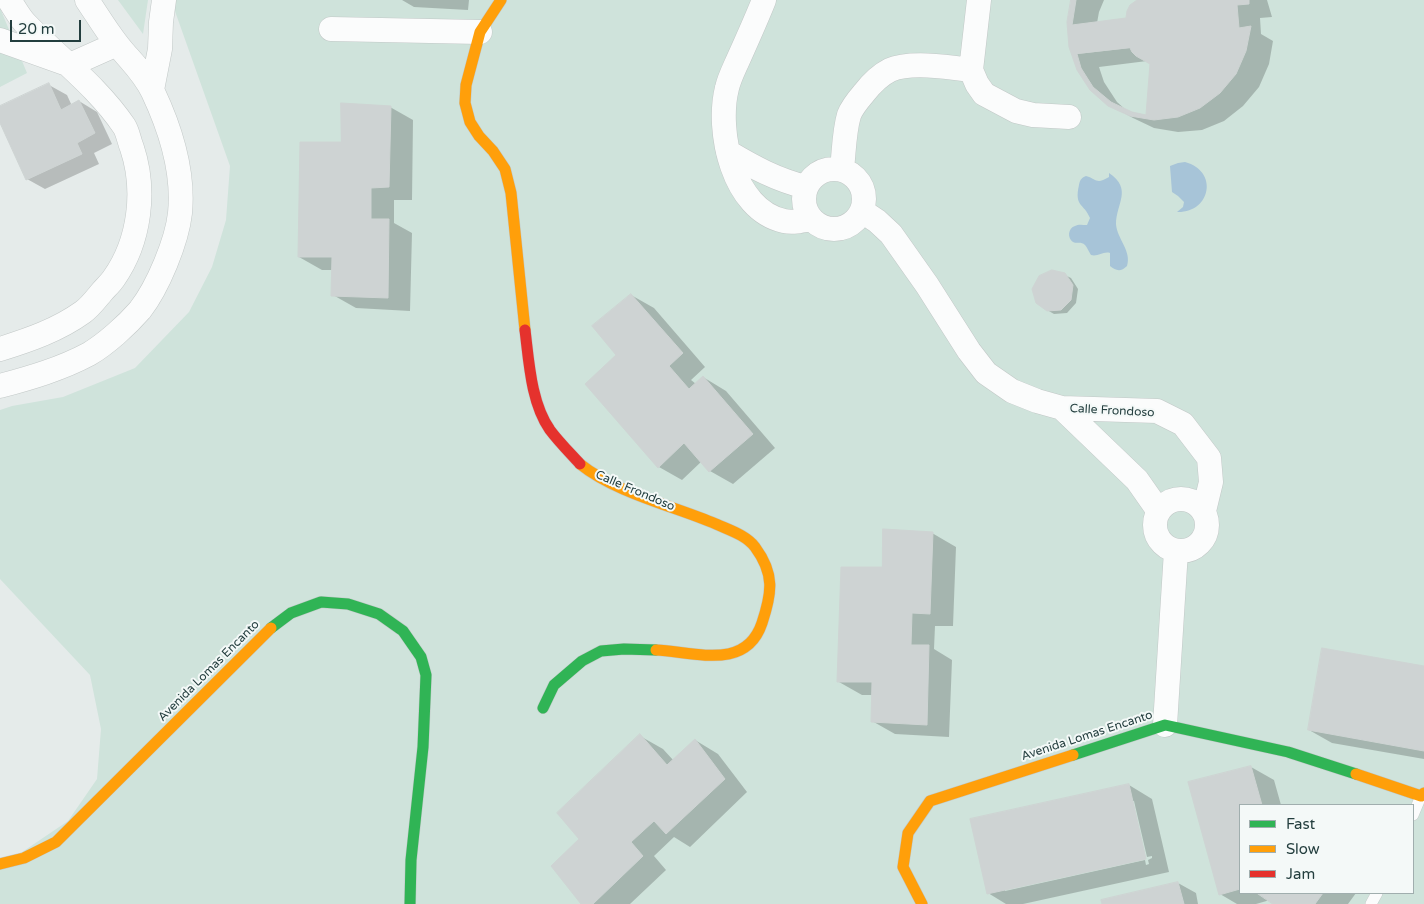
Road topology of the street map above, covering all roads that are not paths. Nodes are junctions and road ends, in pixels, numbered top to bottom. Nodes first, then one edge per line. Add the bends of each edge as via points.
1 (9, 0) edge
2 (87, 0) edge
3 (164, 0) edge
4 (501, 0) edge
5 (764, 0) edge
6 (979, 0) edge
7 (331, 29) dead end
8 (480, 32) junction
9 (0, 40) edge
10 (117, 44) junction
11 (70, 65) junction
12 (971, 70) junction
13 (152, 90) junction
14 (1069, 117) dead end
15 (728, 152) junction
16 (842, 169) junction
17 (806, 187) junction
18 (862, 211) junction
19 (810, 219) junction
20 (0, 350) edge
21 (0, 386) edge
22 (1062, 408) junction
23 (1158, 510) junction
24 (1204, 511) junction
25 (1176, 551) junction
26 (543, 708) dead end
27 (1165, 725) junction
28 (1423, 795) edge
29 (1414, 813) edge
30 (0, 864) edge
31 (410, 904) edge
32 (922, 904) edge

1 - 11 street via 23,21
2 - 10 street
3 - 13 street via 160,49
4 - 8 street, Calle Frondoso
5 - 15 street via 727,87 723,110
6 - 12 street
7 - 8 street
8 - 26 street, Calle Frondoso via 466,85 465,103 470,122 505,169 511,193 529,366 539,411 562,445 596,476 740,536 754,546 770,580 770,598 760,630 751,644 740,651 718,656 675,651 601,651 582,661 554,685
9 - 11 street
10 - 11 street
10 - 13 street via 139,68
11 - 20 street via 125,128 140,182 135,232 114,278 84,311 55,329
12 - 14 street via 984,94 1016,111
12 - 16 street via 908,66 891,69 878,78 856,102 850,114
13 - 21 street via 169,131 180,186 180,213 172,249 159,278 141,309 90,353 37,376
15 - 17 street via 770,176
15 - 19 street via 738,179 760,210 784,221
16 - 17 street via 827,169 814,175
16 - 18 street via 854,176 862,188
17 - 19 street via 804,202
18 - 19 street via 847,226 833,229
18 - 22 street, Calle Frondoso via 891,234 986,373 1012,391
22 - 23 street, Calle Frondoso via 1137,480
22 - 24 street, Calle Frondoso via 1157,411 1183,424 1209,458 1212,482
23 - 24 street via 1168,501 1181,498 1194,502
23 - 25 street via 1154,522 1156,535 1164,546
24 - 25 street via 1208,526 1203,540 1191,550
25 - 27 street
27 - 28 street, Avenida Lomas Encanto via 1288,752
27 - 32 street, Avenida Lomas Encanto via 930,801 908,833 904,867
28 - 29 lane, Avenida Lomas Encanto
30 - 31 street, Avenida Lomas Encanto via 24,858 56,842 266,632 291,613 321,602 348,604 379,614 403,630 421,657 426,675

